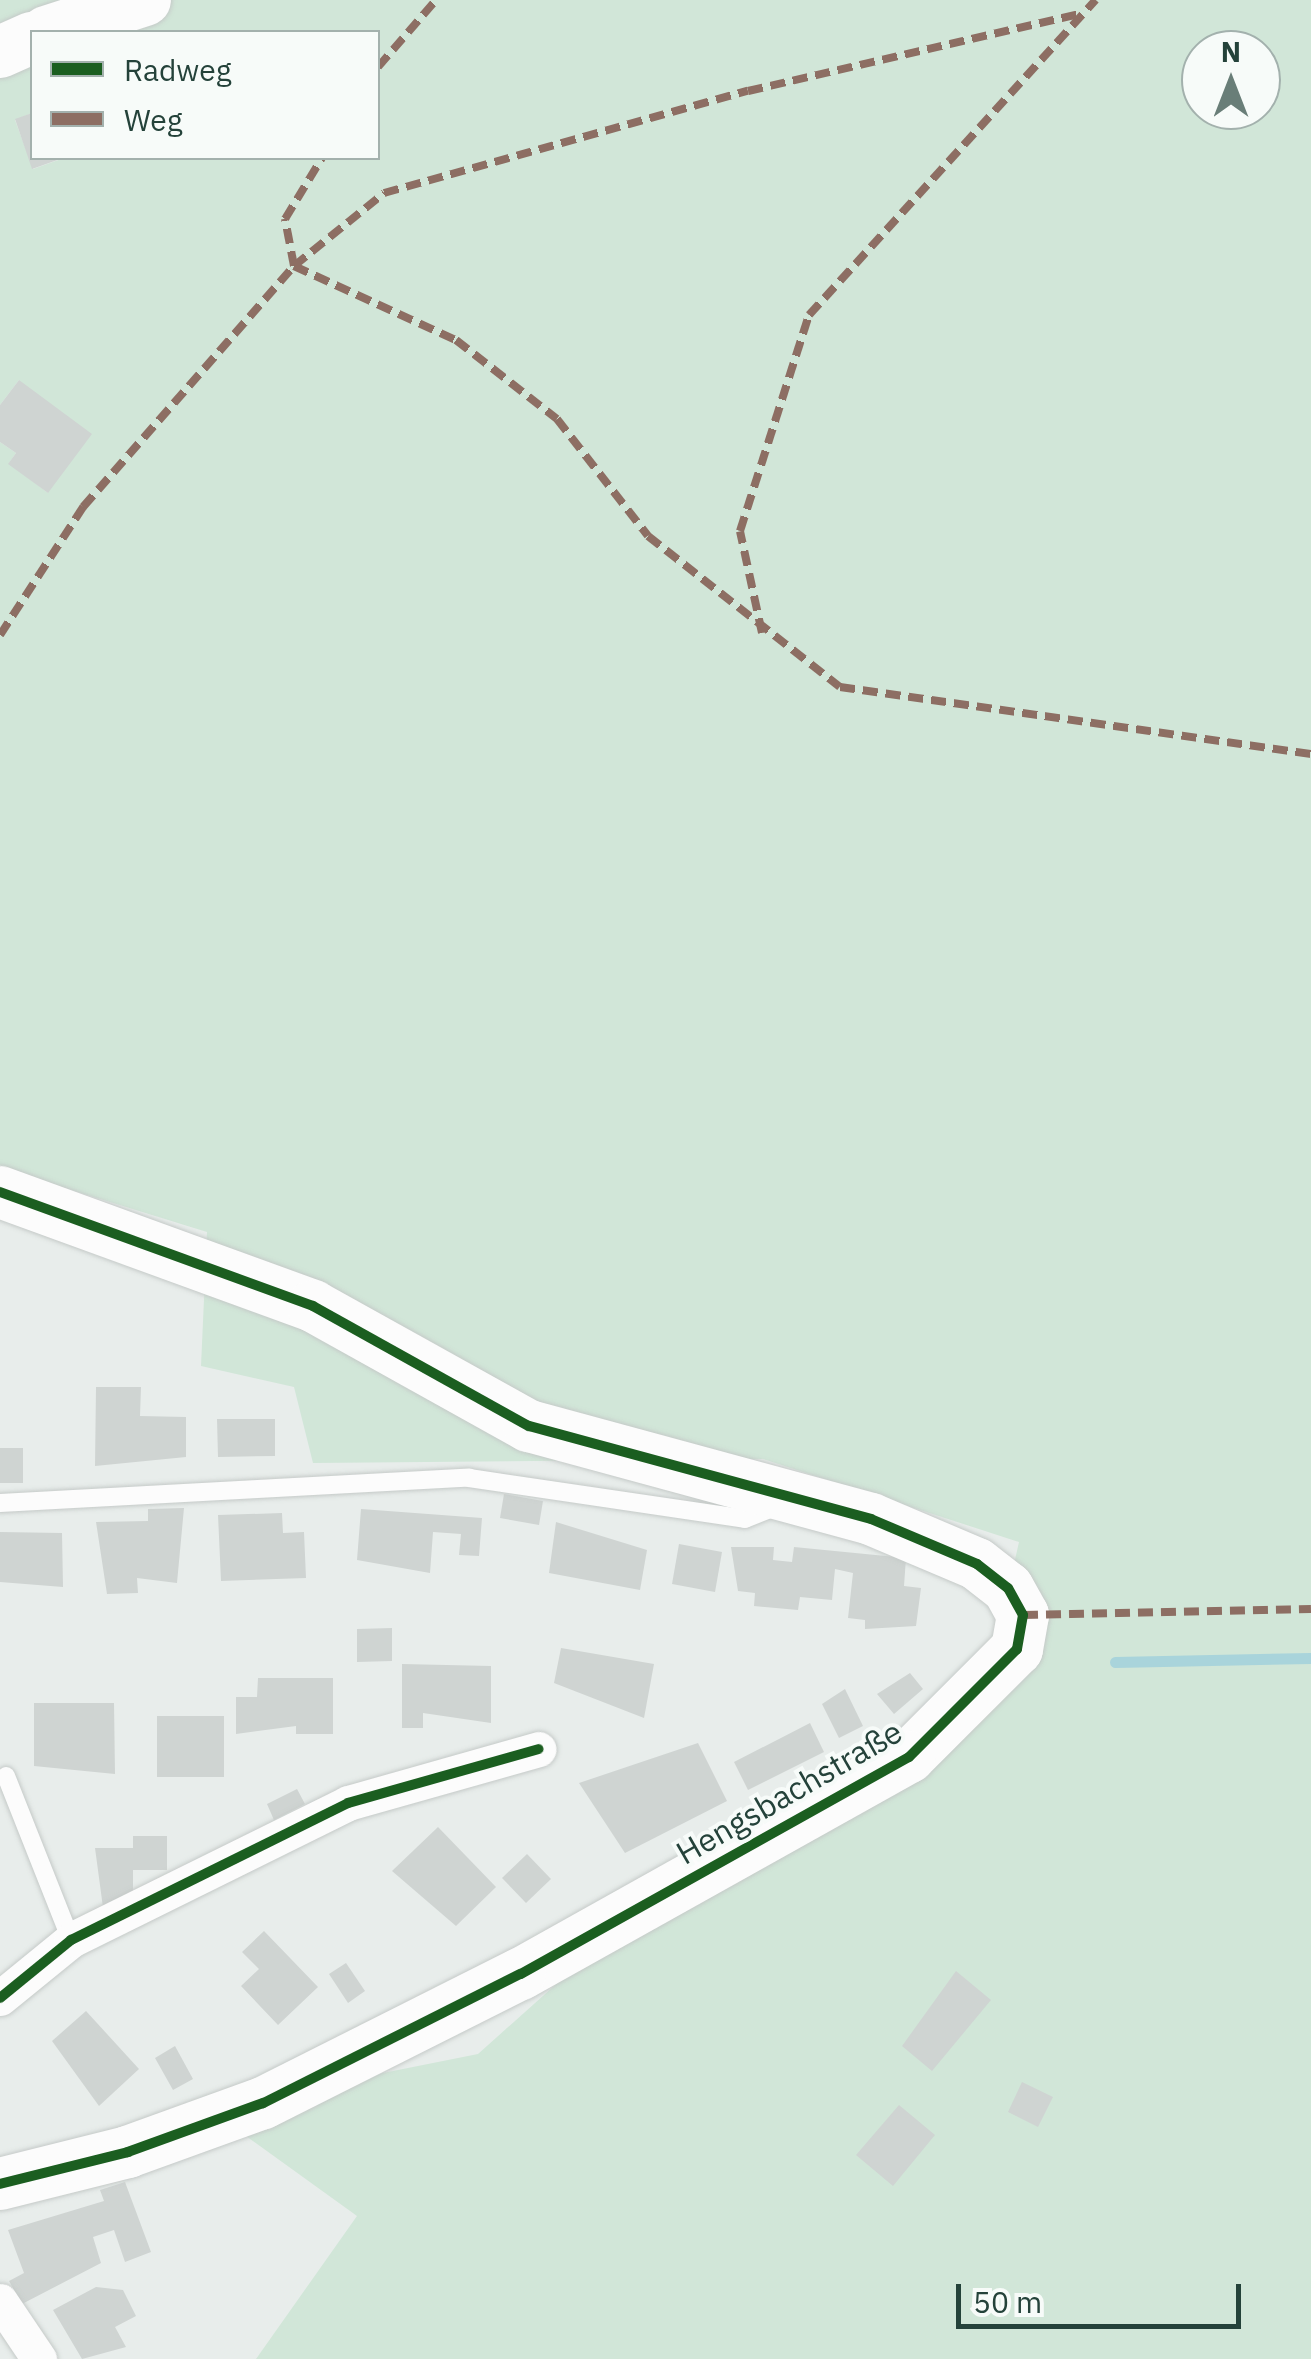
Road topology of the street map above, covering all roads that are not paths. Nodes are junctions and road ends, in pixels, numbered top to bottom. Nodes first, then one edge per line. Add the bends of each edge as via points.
1 (145, 0) edge
2 (52, 30) edge
3 (30, 39) edge
4 (0, 52) edge
5 (0, 1192) edge
6 (795, 1500) junction
7 (0, 1503) edge
8 (539, 1749) dead end
9 (6, 1776) dead end
10 (72, 1940) junction
11 (0, 1998) edge
12 (0, 2184) edge
13 (0, 2302) edge
14 (39, 2359) edge

1 - 2 street
3 - 4 street
5 - 6 street, Hengsbachstraße via 313,1306 529,1426
6 - 7 lane via 745,1519 450,1478
6 - 12 street, Hengsbachstraße via 870,1518 977,1564 1008,1588 1022,1615 1017,1649 909,1757 520,1974 262,2102 128,2152
8 - 10 street via 348,1802
9 - 10 lane
10 - 11 street
13 - 14 street

